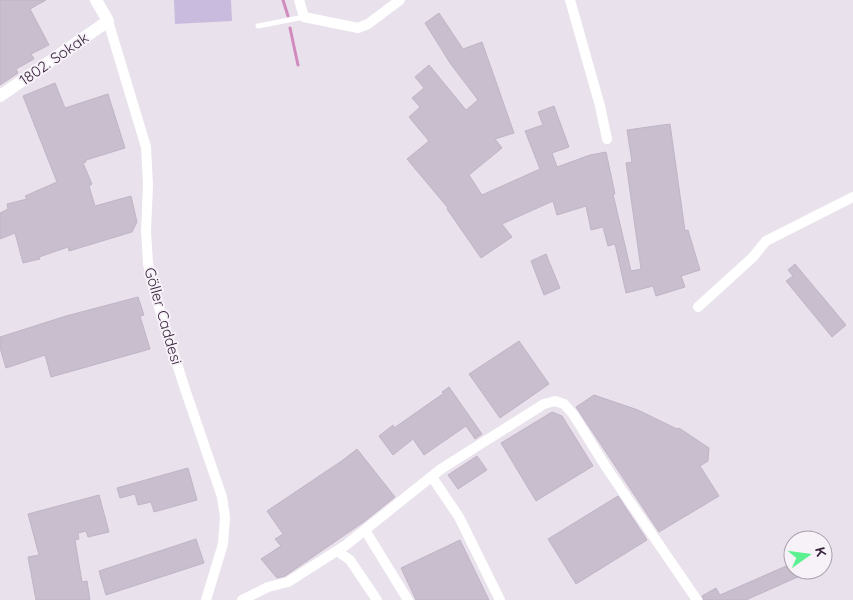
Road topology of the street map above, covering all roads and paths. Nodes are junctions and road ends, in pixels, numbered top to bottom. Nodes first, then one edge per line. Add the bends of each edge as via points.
1 (96, 0) edge
2 (300, 0) edge
3 (400, 0) edge
4 (570, 0) edge
5 (304, 17) junction
6 (108, 21) junction
7 (258, 26) dead end
8 (0, 96) edge
9 (607, 139) dead end
10 (853, 197) edge
11 (698, 307) dead end
12 (432, 477) junction
13 (365, 530) junction
14 (337, 551) junction
15 (206, 600) edge
16 (242, 600) edge
17 (377, 600) edge
18 (408, 600) edge
19 (500, 600) edge
20 (696, 600) edge

1 - 6 street, Göller Caddesi
2 - 5 street
3 - 5 street via 358,28
4 - 9 street
5 - 7 lane
6 - 8 street, 1802. Sokak
6 - 15 street, Göller Caddesi via 146,147 148,264 156,298 222,497 225,516 223,544
10 - 11 street via 766,241
12 - 13 street
12 - 19 street via 459,517
12 - 20 street via 544,404 555,401 564,404
13 - 14 street
13 - 18 street
14 - 16 street via 288,582 268,587
14 - 17 street via 350,560

